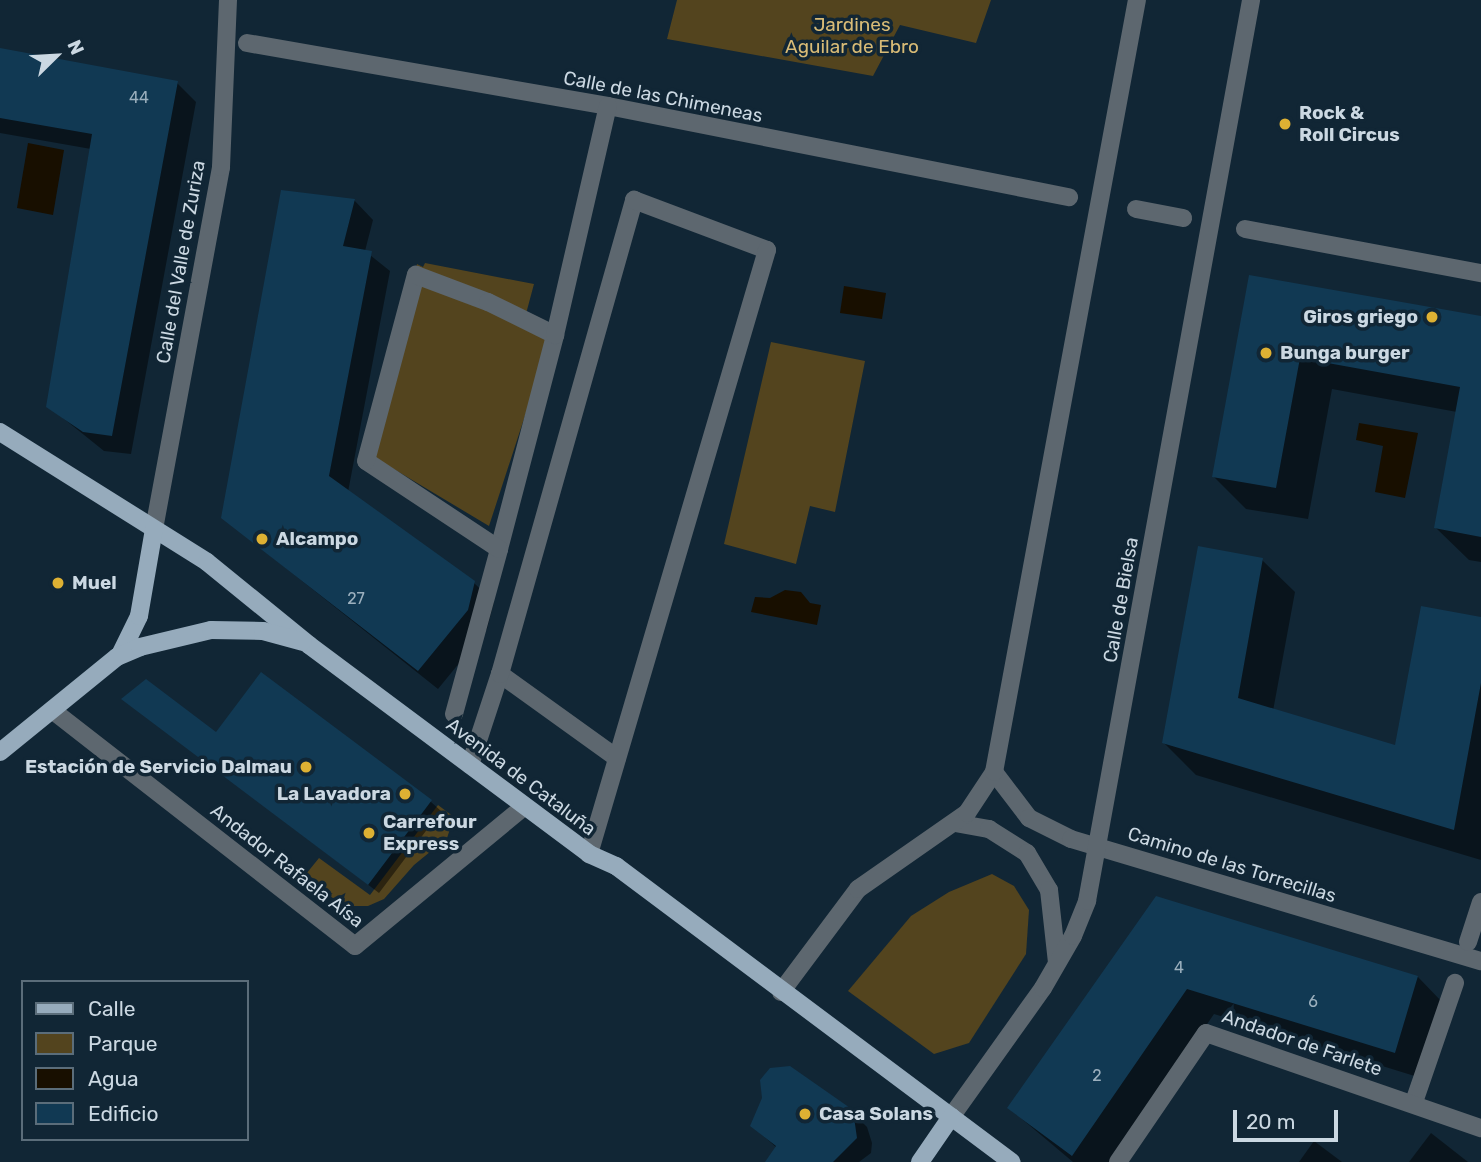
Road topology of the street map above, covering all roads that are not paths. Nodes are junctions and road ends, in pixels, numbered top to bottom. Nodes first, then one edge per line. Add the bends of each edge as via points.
1 (228, 0) edge
2 (1137, 0) edge
3 (1251, 0) edge
4 (247, 43) dead end
5 (608, 106) junction
6 (1069, 197) dead end
7 (1136, 209) dead end
8 (1183, 218) dead end
9 (1245, 229) dead end
10 (1481, 273) edge
11 (555, 335) junction
12 (0, 432) edge
13 (154, 529) junction
14 (499, 549) junction
15 (309, 645) junction
16 (117, 657) junction
17 (500, 674) junction
18 (52, 710) junction
19 (454, 713) dead end
20 (0, 752) edge
21 (617, 758) junction
22 (470, 765) junction
23 (994, 772) junction
24 (526, 806) junction
25 (955, 823) junction
26 (1097, 847) junction
27 (589, 854) junction
28 (1481, 902) edge
29 (1468, 942) dead end
30 (1481, 961) edge
31 (1057, 965) junction
32 (1455, 983) dead end
33 (781, 992) junction
34 (1415, 1102) junction
35 (951, 1117) junction
36 (1481, 1128) edge
37 (920, 1162) edge
38 (1012, 1162) edge
39 (1118, 1162) edge

1 - 13 street, Calle del Valle de Zuriza via 221,167
2 - 23 street
3 - 26 street, Calle de Bielsa
4 - 5 street, Calle de las Chimeneas
5 - 6 street, Calle de las Chimeneas
5 - 11 street
7 - 8 street
9 - 10 street
11 - 14 street
11 - 14 street via 488,302 416,275 366,461
12 - 13 main road, Avenida de Cataluña
13 - 15 main road, Avenida de Cataluña via 217,569
13 - 16 main road via 139,616 134,633
14 - 19 street
15 - 16 main road via 263,631 211,630 163,639
15 - 22 main road, Avenida de Cataluña
16 - 18 main road
17 - 21 street
17 - 21 street via 634,200 767,250
17 - 22 street
18 - 20 main road
18 - 24 street, Andador Rafaela Aísa via 355,946
21 - 27 street
22 - 24 main road, Avenida de Cataluña
23 - 25 street via 979,800
23 - 26 street, Camino de las Torrecillas via 1029,818
24 - 27 main road, Avenida de Cataluña
25 - 31 street via 989,828 1034,862 1055,913
25 - 33 street via 858,889
26 - 30 street, Camino de las Torrecillas
26 - 31 street, Calle de Bielsa via 1082,917
27 - 33 main road, Avenida de Cataluña via 616,866
28 - 29 street
31 - 35 street, Calle de Bielsa
32 - 34 street
33 - 35 main road, Avenida de Cataluña
34 - 36 street, Andador de Farlete
34 - 39 street, Andador de Farlete via 1206,1033
35 - 37 main road, Calle de Bielsa
35 - 38 main road, Avenida de Cataluña

